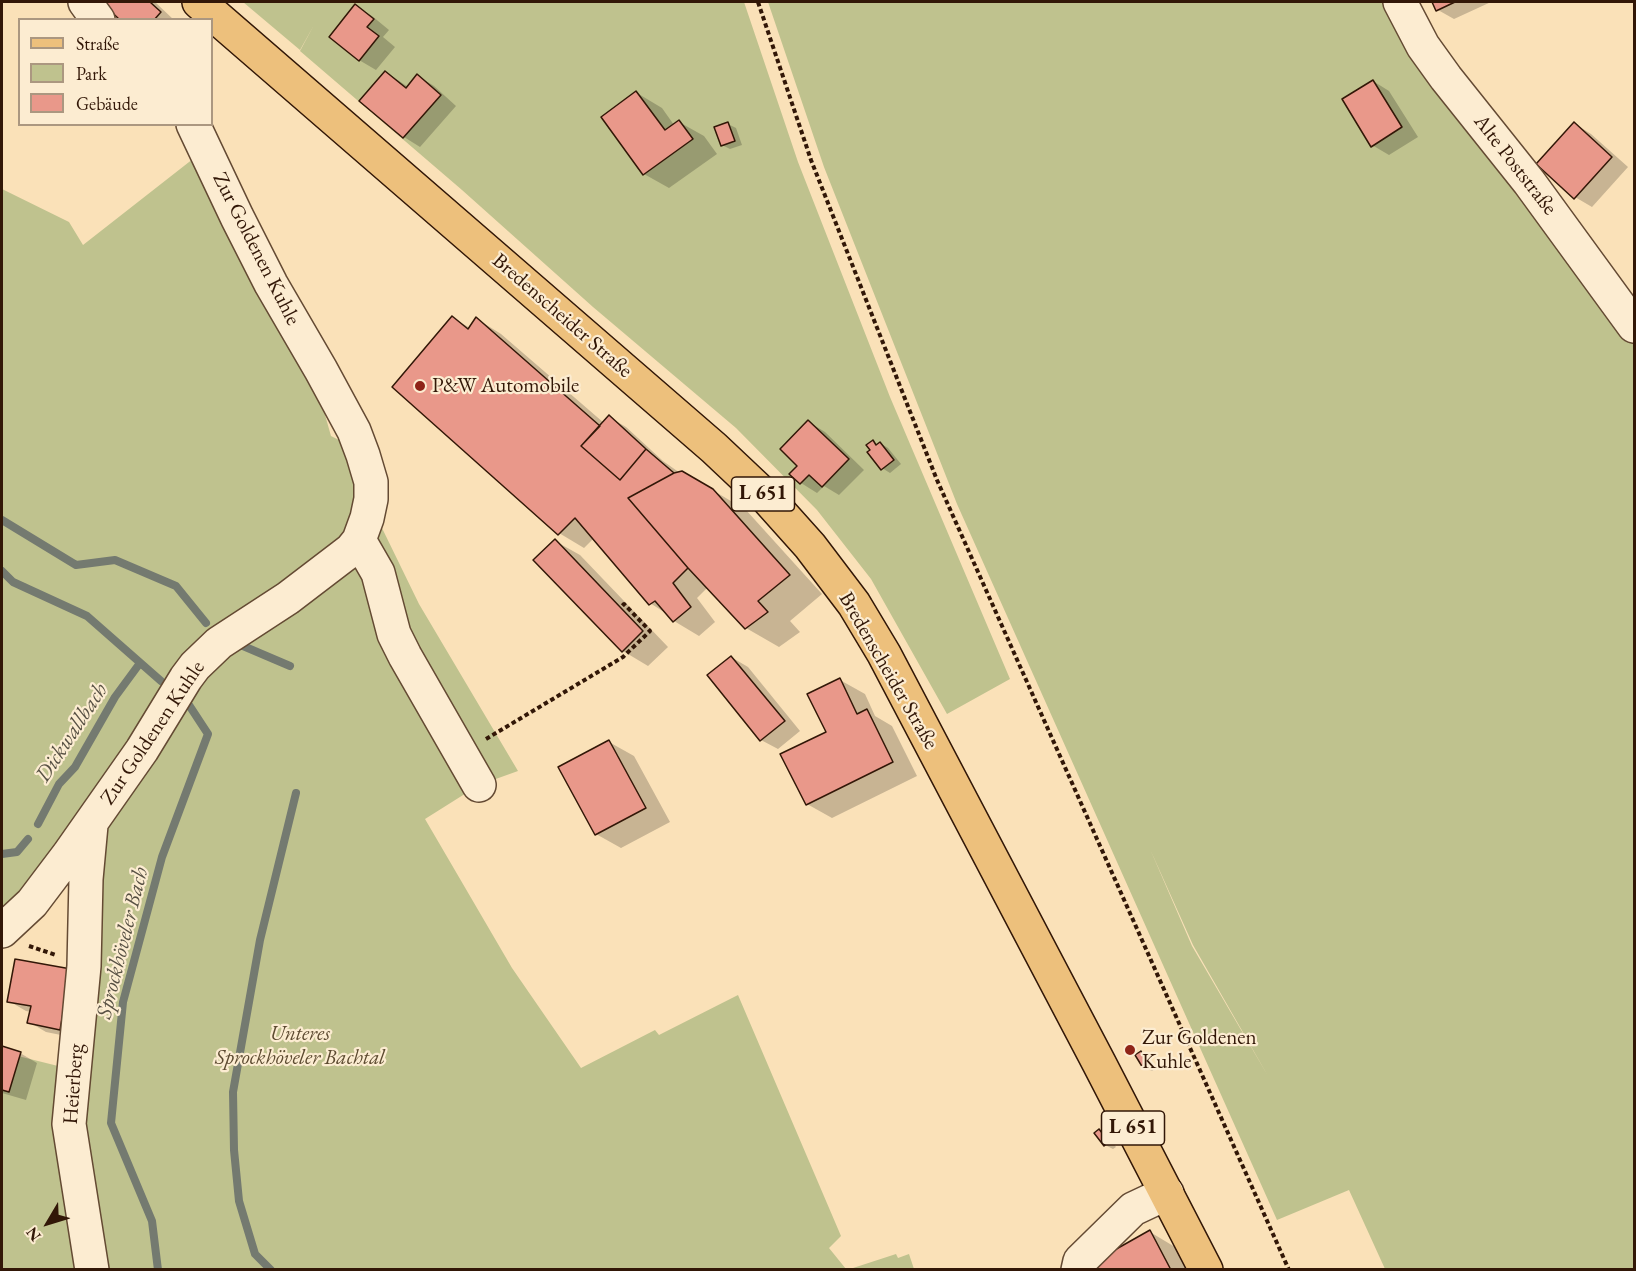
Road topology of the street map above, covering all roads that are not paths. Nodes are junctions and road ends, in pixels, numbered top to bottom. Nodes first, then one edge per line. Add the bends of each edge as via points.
1 (86, 2) edge
2 (199, 2) edge
3 (1400, 2) edge
4 (97, 18) edge
5 (194, 126) edge
6 (1635, 326) edge
7 (358, 540) junction
8 (479, 785) dead end
9 (91, 825) junction
10 (14, 938) edge
11 (1167, 1193) junction
12 (92, 1269) edge
13 (1078, 1269) edge
14 (1206, 1269) edge

1 - 4 street
2 - 11 main road, Bredenscheider Straße / L 651 via 714,448 810,546 854,604 884,654
3 - 6 street, Alte Poststraße via 1446,78
5 - 7 street, Zur Goldenen Kuhle via 271,284 357,439 371,482 367,518
7 - 8 street via 378,573 394,634
7 - 9 street, Zur Goldenen Kuhle via 288,598 207,653 186,678
9 - 10 street, Zur Goldenen Kuhle via 22,914
9 - 12 street, Heierberg via 84,966 69,1124
11 - 13 street via 1133,1209 1080,1261
11 - 14 main road, Bredenscheider Straße / L 651

